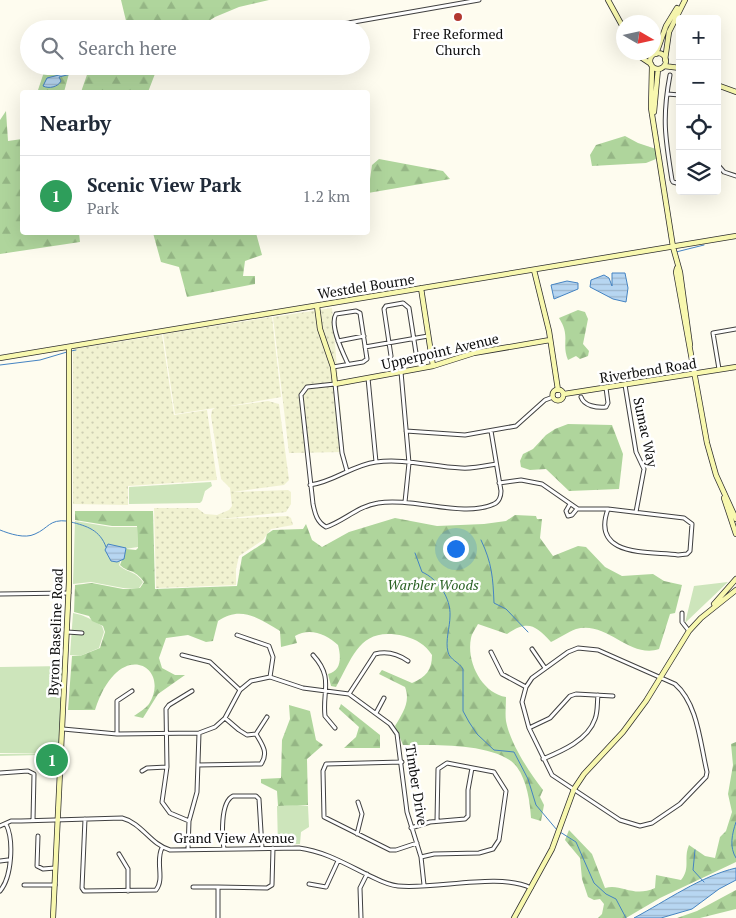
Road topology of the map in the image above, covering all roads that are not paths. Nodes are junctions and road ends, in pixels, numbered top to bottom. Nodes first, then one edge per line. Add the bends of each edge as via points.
1 (479, 0) edge
2 (608, 0) edge
3 (685, 0) edge
4 (616, 15) edge
5 (365, 20) edge
6 (661, 39) edge
7 (661, 54) edge
8 (644, 60) edge
9 (651, 60) edge
10 (665, 62) junction
11 (651, 65) junction
12 (676, 66) edge
13 (658, 69) junction
14 (670, 74) dead end
15 (721, 87) edge
16 (736, 92) edge
17 (667, 94) junction
18 (676, 95) edge
19 (654, 120) junction
20 (721, 169) edge
21 (736, 176) edge
22 (676, 183) edge
23 (736, 236) edge
24 (673, 247) junction
25 (534, 270) junction
26 (421, 288) junction
27 (317, 306) junction
28 (736, 328) edge
29 (364, 336) junction
30 (428, 336) junction
31 (413, 338) junction
32 (550, 340) junction
33 (338, 341) junction
34 (389, 343) junction
35 (69, 347) junction
36 (365, 347) junction
37 (416, 352) dead end
38 (391, 356) dead end
39 (0, 358) edge
40 (348, 364) junction
41 (433, 366) junction
42 (333, 367) junction
43 (736, 367) edge
44 (720, 369) junction
45 (401, 372) junction
46 (694, 374) junction
47 (368, 378) junction
48 (335, 384) junction
49 (625, 386) junction
50 (606, 388) junction
51 (558, 390) junction
52 (564, 394) junction
53 (553, 397) junction
54 (581, 397) dead end
55 (406, 431) junction
56 (491, 431) junction
57 (376, 462) junction
58 (409, 463) junction
59 (496, 464) junction
60 (347, 470) junction
61 (716, 475) junction
62 (499, 483) junction
63 (310, 485) junction
64 (406, 502) junction
65 (570, 504) junction
66 (577, 509) junction
67 (608, 510) junction
68 (636, 512) junction
69 (736, 519) edge
70 (736, 534) edge
71 (736, 579) edge
72 (736, 590) edge
73 (69, 593) junction
74 (0, 594) edge
75 (682, 613) dead end
76 (701, 618) junction
77 (689, 631) junction
78 (67, 632) junction
79 (82, 633) dead end
80 (237, 635) dead end
81 (532, 649) dead end
82 (492, 652) dead end
83 (182, 655) dead end
84 (313, 655) dead end
85 (408, 661) dead end
86 (545, 668) junction
87 (270, 677) junction
88 (660, 677) junction
89 (526, 687) junction
90 (240, 690) junction
91 (132, 691) dead end
92 (192, 691) dead end
93 (327, 691) junction
94 (349, 694) junction
95 (598, 696) junction
96 (612, 696) dead end
97 (384, 698) dead end
98 (376, 713) junction
99 (267, 717) dead end
100 (225, 718) junction
101 (335, 728) dead end
102 (529, 728) junction
103 (63, 729) junction
104 (167, 733) junction
105 (199, 733) junction
106 (117, 734) junction
107 (256, 734) junction
108 (544, 759) junction
109 (402, 762) junction
110 (198, 765) junction
111 (167, 767) junction
112 (472, 768) junction
113 (142, 771) dead end
114 (0, 773) edge
115 (574, 789) junction
116 (358, 802) dead end
117 (85, 819) junction
118 (32, 820) junction
119 (58, 820) junction
120 (189, 821) junction
121 (437, 821) junction
122 (6, 824) junction
123 (0, 826) edge
124 (411, 828) junction
125 (356, 834) junction
126 (38, 836) dead end
127 (417, 844) junction
128 (162, 848) junction
129 (262, 848) junction
130 (273, 848) junction
131 (188, 849) junction
132 (224, 849) junction
133 (119, 854) dead end
134 (422, 857) junction
135 (0, 860) edge
136 (8, 860) junction
137 (338, 861) junction
138 (56, 868) junction
139 (368, 874) junction
140 (309, 884) dead end
141 (24, 885) dead end
142 (55, 885) junction
143 (424, 885) junction
144 (193, 887) dead end
145 (218, 887) junction
146 (531, 888) junction
147 (128, 891) junction
148 (0, 892) edge
149 (53, 918) edge
150 (218, 918) edge
151 (360, 918) edge
152 (514, 918) edge

1 - 5 street
2 - 4 main road
3 - 6 main road
3 - 10 main road via 670,32
7 - 10 main road
8 - 11 main road
9 - 11 main road
10 - 12 main road
10 - 13 main road
11 - 13 main road
11 - 19 main road
13 - 19 main road
14 - 17 street
15 - 16 main road
17 - 18 street
17 - 22 street via 664,113 666,141 673,182
19 - 24 main road
20 - 21 street
23 - 24 main road, Westdel Bourne
24 - 25 main road, Westdel Bourne
24 - 46 main road via 680,272
25 - 26 main road, Westdel Bourne
25 - 32 main road
26 - 27 main road, Westdel Bourne
26 - 30 main road
27 - 35 main road, Westdel Bourne
27 - 42 main road via 320,329
28 - 44 street via 713,333
29 - 33 street
29 - 33 street via 358,312 336,314 333,319
29 - 36 street
30 - 31 street
30 - 41 main road
31 - 34 street
31 - 34 street via 408,308 403,303 386,306
31 - 37 street
32 - 41 main road, Upperpoint Avenue via 474,353
32 - 51 main road
33 - 40 street
34 - 36 street
34 - 38 street
35 - 39 main road, Westdel Bourne
35 - 73 main road, Byron Baseline Road
36 - 40 street via 366,361
40 - 42 street
41 - 45 main road, Upperpoint Avenue
42 - 48 main road
43 - 44 main road, Riverbend Road
44 - 46 main road, Riverbend Road
45 - 47 main road, Upperpoint Avenue
45 - 55 street
46 - 49 main road, Riverbend Road
46 - 61 main road
47 - 48 main road, Upperpoint Avenue
47 - 57 street
48 - 60 street via 342,453
48 - 63 street via 308,387 301,395
49 - 50 main road, Riverbend Road
49 - 68 street, Sumac Way via 636,452 644,470
50 - 52 main road, Riverbend Road
50 - 54 street via 606,406 597,407
51 - 52 main road
51 - 53 main road
52 - 53 main road via 559,401
53 - 56 street via 545,400 516,426
55 - 56 street via 464,435
55 - 58 street
56 - 59 street
57 - 58 street
57 - 60 street
58 - 59 street via 462,468
58 - 64 street
59 - 62 street
60 - 63 street via 320,484
61 - 69 main road
61 - 70 main road
62 - 64 street via 501,496 494,504 471,508
62 - 65 street via 521,480 538,483
63 - 64 street via 315,514 320,524 326,527 358,509 378,503
65 - 66 street
65 - 66 street via 566,511 568,516
66 - 67 street
67 - 68 street
67 - 68 street via 607,533 621,549 688,554 692,524 689,520
71 - 76 main road
72 - 76 main road
73 - 74 street
73 - 78 main road, Byron Baseline Road
75 - 77 street via 682,622
76 - 77 main road
77 - 88 main road
78 - 79 street
78 - 103 main road, Byron Baseline Road
80 - 87 street via 269,646 273,657
81 - 86 street
82 - 89 street via 502,674
83 - 90 street via 210,662
84 - 93 street via 325,673
85 - 94 street via 392,653 375,654
86 - 88 street via 568,652 588,648
86 - 89 street
87 - 90 street via 251,681
87 - 93 street, Timber Drive via 303,688
88 - 115 main road via 623,732
88 - 115 street via 682,690 689,702 707,772 704,781 680,804 652,823 640,826 620,820
89 - 102 street via 522,702
90 - 100 street
91 - 106 street via 117,701
92 - 104 street via 166,709
93 - 94 street, Timber Drive
93 - 101 street via 324,714
94 - 98 street, Timber Drive
95 - 96 street
95 - 102 street via 570,696 550,718
95 - 108 street via 596,718 590,728 574,744
97 - 98 street
98 - 109 street, Timber Drive via 397,734
99 - 107 street
100 - 105 street via 215,727
100 - 107 street via 239,730
102 - 108 street
103 - 106 street
103 - 119 main road, Byron Baseline Road
104 - 105 street
104 - 106 street
104 - 111 street
105 - 110 street
107 - 110 street via 264,745 261,764
108 - 115 street via 552,775
109 - 124 street, Timber Drive
109 - 125 street via 331,763 324,767 324,817
110 - 120 street via 195,803
111 - 113 street
111 - 120 street via 162,802 170,813
112 - 121 street via 468,816 460,821
112 - 121 street via 447,763 438,769
112 - 134 street via 494,772 506,791 506,805 496,846 479,853
114 - 118 street via 28,771 34,774
115 - 146 main road via 552,849
116 - 125 street via 362,814
117 - 119 street, Grand View Avenue
117 - 128 street, Grand View Avenue via 122,818 132,821
117 - 147 street via 82,888 90,892
118 - 119 street, Grand View Avenue
118 - 122 street, Grand View Avenue
119 - 138 main road, Byron Baseline Road
120 - 131 street
121 - 124 street
122 - 123 street, Grand View Avenue
122 - 136 street via 10,836
124 - 127 street, Timber Drive
125 - 127 street via 390,850
126 - 138 street via 37,866
127 - 134 street, Timber Drive
128 - 131 street, Grand View Avenue
128 - 147 street via 158,862 159,888
129 - 130 street, Grand View Avenue
129 - 132 street, Grand View Avenue
129 - 132 street via 259,799 256,796 233,796 227,803 222,824
130 - 137 street, Grand View Avenue via 310,849
130 - 145 street via 273,881 269,888
131 - 132 street, Grand View Avenue
133 - 147 street via 128,869
134 - 143 street, Timber Drive
135 - 136 street
136 - 148 street
137 - 139 street, Grand View Avenue
137 - 140 street via 326,886
138 - 142 main road, Byron Baseline Road
139 - 143 street, Grand View Avenue via 390,885
139 - 151 street via 360,888
141 - 142 street
142 - 149 main road, Byron Baseline Road
143 - 146 street, Grand View Avenue via 503,881
144 - 145 street
145 - 150 street
146 - 152 main road

